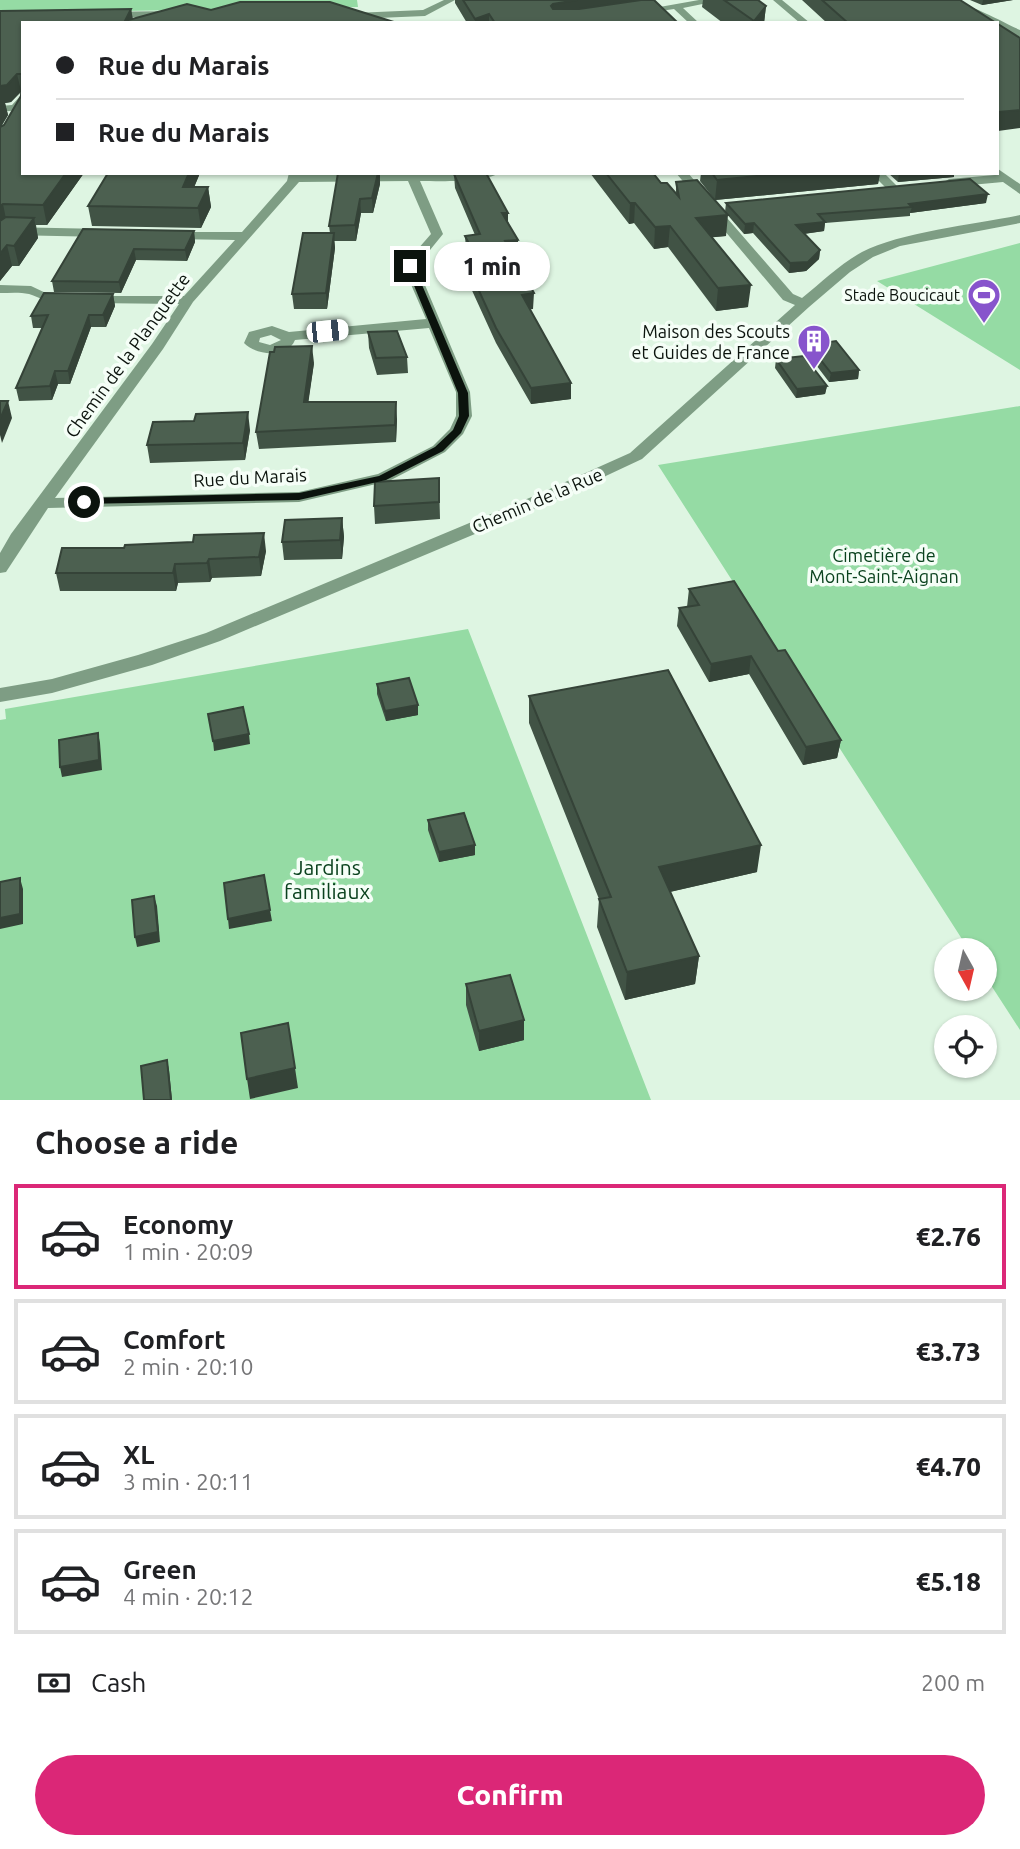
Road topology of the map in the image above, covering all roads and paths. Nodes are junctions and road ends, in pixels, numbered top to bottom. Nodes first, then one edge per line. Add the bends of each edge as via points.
1 (451, 0) edge
2 (718, 0) edge
3 (777, 0) edge
4 (943, 0) edge
5 (676, 6) junction
6 (630, 12) edge
7 (184, 13) edge
8 (354, 16) edge
9 (77, 21) edge
10 (693, 21) edge
11 (803, 21) edge
12 (992, 21) edge
13 (999, 24) edge
14 (1020, 34) edge
15 (21, 99) edge
16 (15, 108) junction
17 (0, 109) edge
18 (11, 122) edge
19 (462, 175) edge
20 (684, 175) edge
21 (879, 175) edge
22 (1001, 175) edge
23 (294, 176) edge
24 (413, 178) junction
25 (930, 185) edge
26 (893, 189) edge
27 (1020, 190) edge
28 (1020, 219) edge
29 (2, 233) edge
30 (121, 234) edge
31 (162, 234) edge
32 (244, 236) junction
33 (0, 289) edge
34 (188, 300) junction
35 (804, 304) junction
36 (433, 323) junction
37 (288, 336) dead end
38 (43, 503) junction
39 (0, 568) edge
40 (0, 695) edge

1 - 8 street via 425,13
2 - 5 street
3 - 11 street
4 - 12 street
5 - 6 street
5 - 10 street
7 - 9 street via 101,15
13 - 14 street
15 - 16 street
16 - 17 street
16 - 18 street
19 - 24 street
20 - 35 street via 717,206 788,297
21 - 26 street
22 - 25 street
22 - 27 street
23 - 24 street
23 - 32 street, Chemin de la Planquette
24 - 36 street, Rue du Marais via 437,234 410,266
28 - 35 street, Chemin de la Rue via 897,243 868,254
29 - 30 street
31 - 32 street
32 - 34 street, Chemin de la Planquette
33 - 34 street via 31,290 47,299
34 - 38 street, Chemin de la Planquette
35 - 40 street, Chemin de la Rue via 636,457 213,637 52,686
36 - 37 street
36 - 38 street, Rue du Marais via 463,393 464,416 439,449 383,478 299,497
38 - 39 street, Chemin de la Planquette

